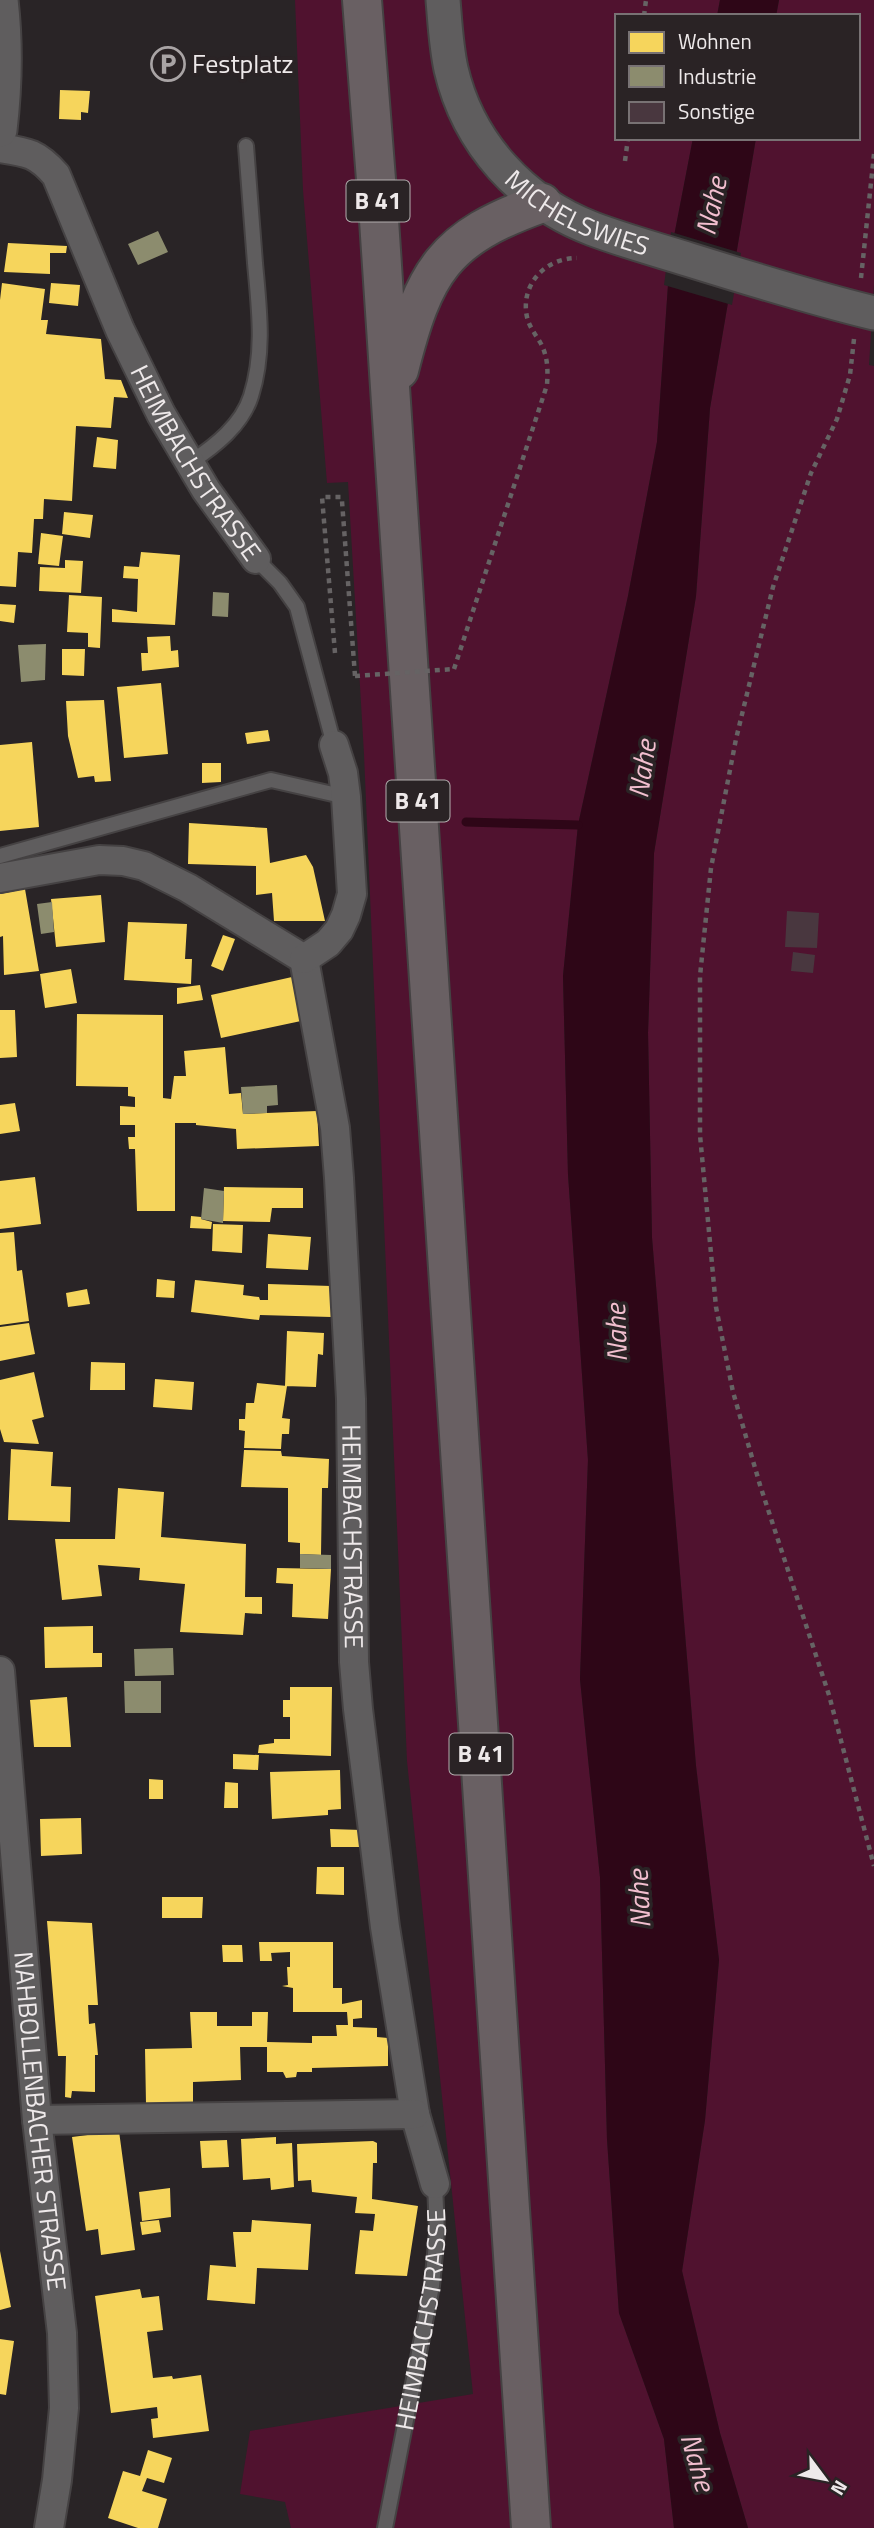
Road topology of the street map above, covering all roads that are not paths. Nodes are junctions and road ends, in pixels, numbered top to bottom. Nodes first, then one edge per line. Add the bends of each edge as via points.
1 (1, 0) edge
2 (362, 0) edge
3 (443, 0) edge
4 (0, 130) edge
5 (246, 146) dead end
6 (0, 148) edge
7 (542, 203) junction
8 (866, 311) edge
9 (390, 402) junction
10 (191, 462) junction
11 (256, 559) joint
12 (334, 745) joint
13 (346, 797) junction
14 (0, 856) edge
15 (0, 878) edge
16 (304, 959) junction
17 (0, 1671) edge
18 (415, 2113) junction
19 (37, 2120) junction
20 (435, 2184) joint
21 (49, 2528) edge
22 (385, 2528) edge
23 (531, 2528) edge

1 - 4 street via 4,98
2 - 9 main road, B 41
3 - 7 street, MICHELSWIES via 450,68 474,129 501,166
5 - 10 lane via 260,360 251,398 235,424
6 - 10 street, HEIMBACHSTRASSE via 32,153 60,171 120,330 161,414
7 - 8 street, MICHELSWIES via 590,244
7 - 9 main road via 476,232 443,261 418,302
9 - 23 main road, B 41
10 - 11 street, HEIMBACHSTRASSE
11 - 12 lane, HEIMBACHSTRASSE via 297,607
12 - 13 street, HEIMBACHSTRASSE
13 - 14 lane via 271,780
13 - 16 street, HEIMBACHSTRASSE via 352,894 339,930
15 - 16 street via 99,860 144,866
16 - 18 street, HEIMBACHSTRASSE via 335,1128 339,1178 351,1399 358,1709 385,1927
17 - 19 street, NAHBOLLENBACHER STRASSE
18 - 19 street
18 - 20 street, HEIMBACHSTRASSE
19 - 21 street, NAHBOLLENBACHER STRASSE via 62,2333 64,2408
20 - 22 lane, HEIMBACHSTRASSE via 432,2286

